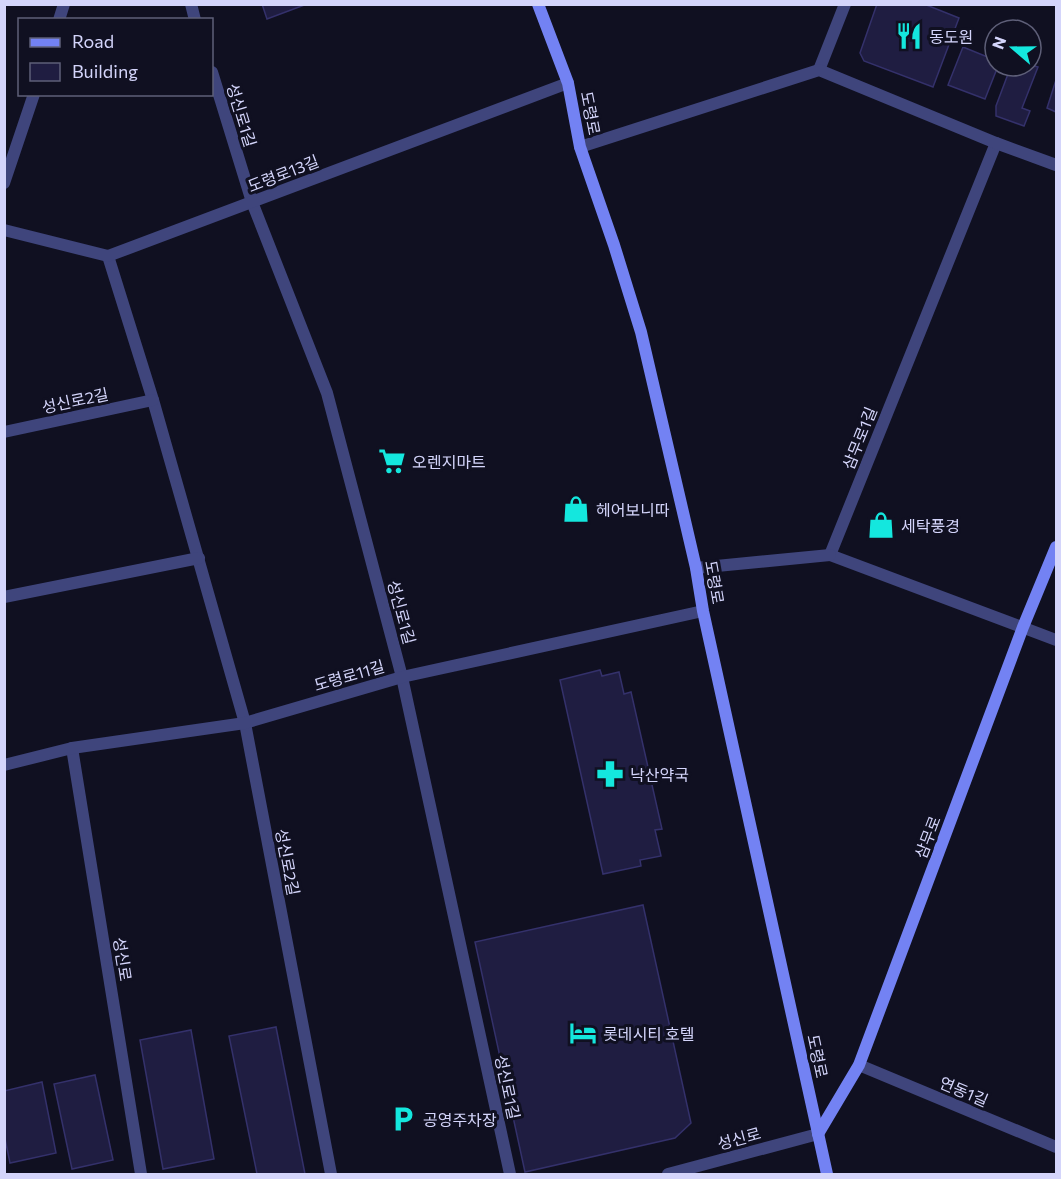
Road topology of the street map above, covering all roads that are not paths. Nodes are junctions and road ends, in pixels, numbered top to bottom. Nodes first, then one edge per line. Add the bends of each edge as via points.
1 (538, 4) edge
2 (845, 4) edge
3 (819, 70) junction
4 (213, 75) edge
5 (568, 83) junction
6 (33, 96) edge
7 (996, 142) junction
8 (580, 147) junction
9 (1056, 165) edge
10 (4, 183) edge
11 (252, 202) junction
12 (4, 230) edge
13 (108, 256) junction
14 (153, 400) junction
15 (4, 432) edge
16 (1056, 547) edge
17 (830, 555) junction
18 (199, 558) junction
19 (696, 568) junction
20 (4, 597) edge
21 (703, 611) junction
22 (1023, 627) junction
23 (1056, 640) edge
24 (402, 676) junction
25 (245, 723) junction
26 (72, 748) junction
27 (4, 765) edge
28 (859, 1065) junction
29 (818, 1134) junction
30 (1056, 1148) edge
31 (141, 1174) edge
32 (331, 1174) edge
33 (510, 1174) edge
34 (668, 1174) edge
35 (827, 1174) edge

1 - 5 main road, 도령로
2 - 3 street
3 - 7 street
3 - 8 street
4 - 11 street, 성신로1길
5 - 8 main road, 도령로
5 - 11 street, 도령로13길
6 - 10 street
7 - 9 street
7 - 17 street, 삼무로1길
8 - 19 main road, 도령로 via 641,332
11 - 13 street, 도령로13길
11 - 24 street, 성신로1길 via 327,393
12 - 13 street
13 - 14 street, 성신로2길
14 - 15 street, 성신로2길
14 - 18 street, 성신로2길
16 - 22 main road, 삼무로
17 - 19 street
17 - 22 street
18 - 20 street
18 - 25 street, 성신로2길
19 - 21 main road, 도령로
21 - 24 street, 도령로11길
21 - 29 main road, 도령로
22 - 23 street
22 - 28 main road, 삼무로
24 - 25 street, 도령로11길
24 - 33 street, 성신로1길
25 - 26 street, 도령로11길
25 - 32 street, 성신로2길
26 - 27 street, 도령로11길
26 - 31 street, 성신로
28 - 29 main road, 삼무로
28 - 30 street, 연동1길
29 - 34 street, 성신로
29 - 35 main road, 도령로

